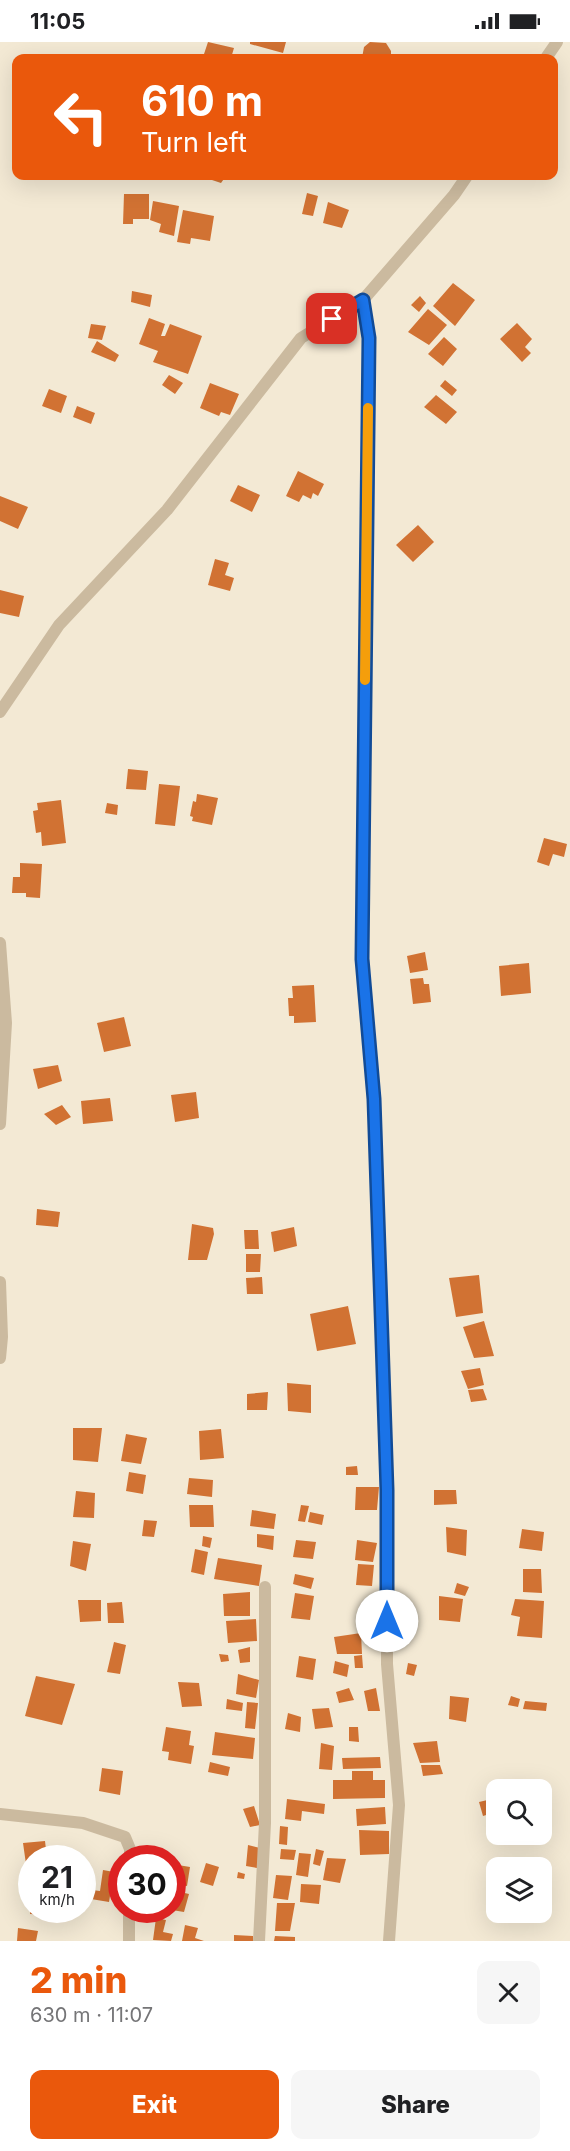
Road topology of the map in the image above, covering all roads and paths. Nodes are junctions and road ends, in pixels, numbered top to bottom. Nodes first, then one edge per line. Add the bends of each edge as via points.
1 (464, 180) edge
2 (363, 300) junction
3 (0, 712) edge
4 (0, 944) edge
5 (0, 1124) edge
6 (0, 1282) edge
7 (0, 1358) edge
8 (265, 1587) dead end
9 (0, 1814) edge
10 (128, 1845) edge
11 (129, 1923) edge
12 (129, 1941) edge
13 (260, 1941) edge
14 (389, 1941) edge

1 - 2 street
2 - 3 street via 301,338 167,510 59,625
2 - 14 street via 369,338 362,959 374,1111 387,1490 387,1664 399,1805
4 - 5 street via 6,1023
6 - 7 street
8 - 13 street via 265,1823
9 - 10 street via 83,1823 125,1837
11 - 12 street

